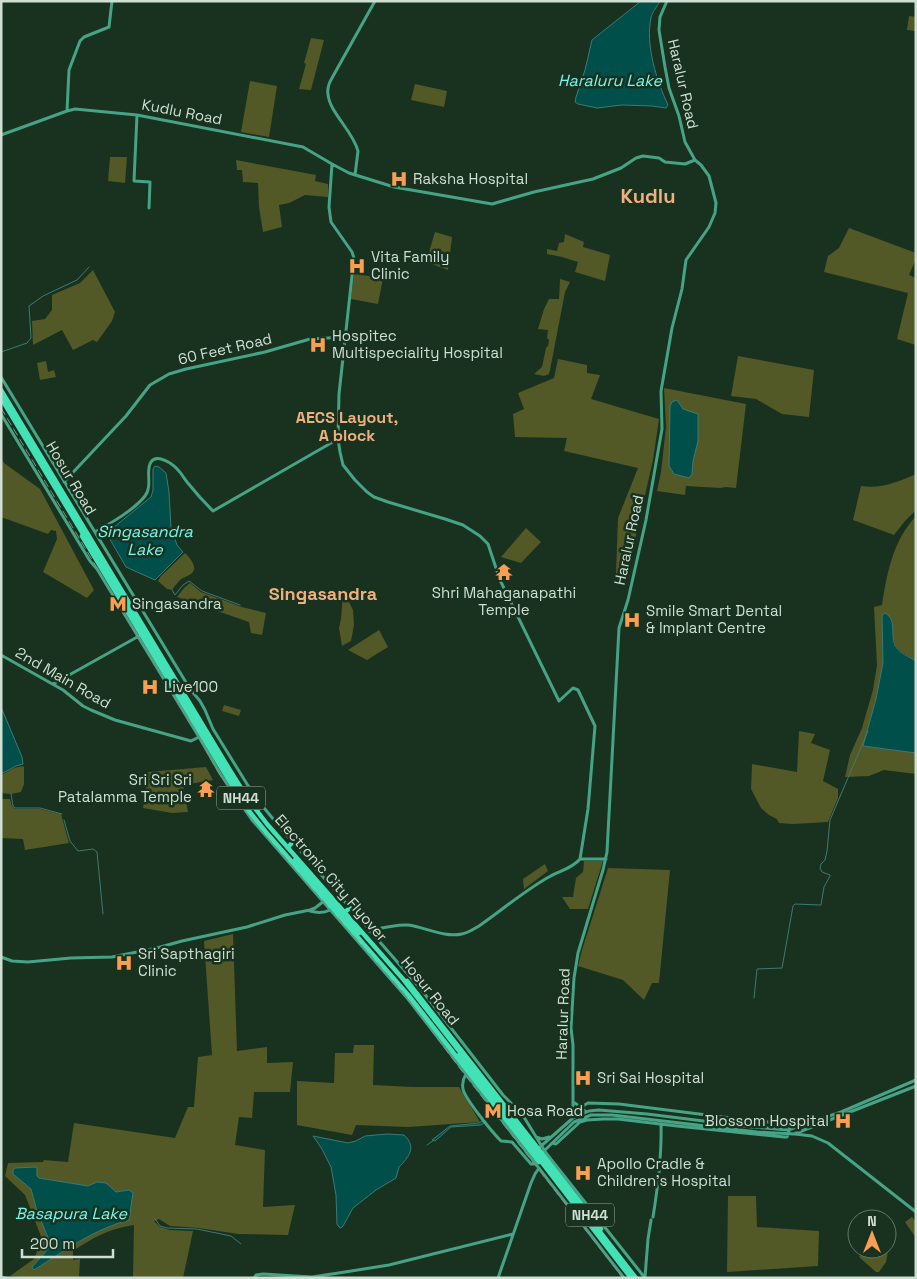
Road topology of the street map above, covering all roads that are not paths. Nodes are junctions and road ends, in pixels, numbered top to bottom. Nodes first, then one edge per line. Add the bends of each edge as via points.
1 (112, 1) edge
2 (375, 1) edge
3 (667, 1) edge
4 (67, 111) junction
5 (137, 115) junction
6 (1, 135) edge
7 (695, 160) junction
8 (332, 164) junction
9 (355, 175) junction
10 (149, 208) dead end
11 (345, 337) junction
12 (1, 377) edge
13 (1, 389) edge
14 (1, 398) edge
15 (1, 403) edge
16 (1, 414) edge
17 (338, 439) junction
18 (64, 482) junction
19 (95, 532) junction
20 (140, 636) junction
21 (1, 655) edge
22 (52, 684) junction
23 (199, 738) junction
24 (291, 844) junction
25 (580, 859) junction
26 (606, 860) junction
27 (324, 901) junction
28 (348, 909) junction
29 (310, 910) junction
30 (330, 910) junction
31 (369, 931) junction
32 (1, 958) edge
33 (420, 993) junction
34 (453, 1055) junction
35 (466, 1074) junction
36 (916, 1080) edge
37 (916, 1086) edge
38 (888, 1092) junction
39 (891, 1096) junction
40 (573, 1102) junction
41 (580, 1107) junction
42 (586, 1112) junction
43 (573, 1118) junction
44 (661, 1122) junction
45 (794, 1128) junction
46 (788, 1132) junction
47 (794, 1134) junction
48 (535, 1137) junction
49 (552, 1137) junction
50 (552, 1143) junction
51 (542, 1150) junction
52 (549, 1156) junction
53 (535, 1160) junction
54 (549, 1162) junction
55 (539, 1168) junction
56 (916, 1212) edge
57 (513, 1234) junction
58 (1, 1277) edge
59 (645, 1277) edge
60 (6, 1278) edge
61 (254, 1278) edge
62 (498, 1278) edge
63 (624, 1278) edge
64 (630, 1278) edge
65 (637, 1278) edge

1 - 4 street via 109,27 79,42 69,70
2 - 9 street via 327,92 358,148
3 - 7 street, Haralur Road via 659,30 665,67 685,142
4 - 5 street, Kudlu Road
4 - 6 street, Kudlu Road
5 - 8 street, Kudlu Road via 302,147
5 - 10 street via 134,181 150,182
7 - 9 street, Kudlu Road via 685,164 643,156 593,179 492,204 394,187
7 - 26 street, Haralur Road via 709,176 715,212 709,227 686,260 661,392 662,429 646,520 619,628
8 - 9 street, Kudlu Road
8 - 11 street via 331,222 354,258
11 - 17 street
11 - 18 street, 60 Feet Road via 310,339 169,374 150,385 126,416
12 - 18 street
13 - 24 highway, Hosur Road / NH44 via 237,778 268,822
13 - 65 highway, Electronic City Flyover, bridge via 248,799 403,979
14 - 64 highway, Electronic City Flyover, bridge via 240,792 277,840 412,994
15 - 20 highway, Hosur Road / NH44
16 - 20 street via 90,561
17 - 19 street via 213,511 176,468 154,459 149,466 146,495
17 - 25 street via 343,465 374,497 463,525 488,544 500,580 559,701 573,688 578,690 595,726
18 - 19 street
19 - 24 street via 206,710 213,729 247,784
20 - 22 street
20 - 23 street
20 - 27 highway, Hosur Road / NH44 via 249,811
21 - 22 street, 2nd Main Road
22 - 23 street, 2nd Main Road via 83,706 115,720 191,741
23 - 27 street via 252,820
24 - 28 highway, Hosur Road / NH44
25 - 26 street
25 - 31 street via 546,878 470,932 448,934 407,925
26 - 40 street, Haralur Road via 578,953 574,978
27 - 29 street
27 - 30 street
27 - 34 highway, Hosur Road / NH44 via 396,981
28 - 31 street
28 - 33 highway, Hosur Road / NH44
29 - 30 street via 324,913
29 - 32 street via 112,957 31,962
30 - 34 street
31 - 33 street
33 - 48 street via 522,1114
33 - 51 highway, Hosur Road / NH44
34 - 35 street
34 - 53 highway, Hosur Road / NH44
35 - 53 street
35 - 53 street via 462,1082 463,1091 488,1125 501,1141 512,1142 531,1164
36 - 38 street
37 - 39 street
38 - 39 street
38 - 45 street
39 - 47 street
40 - 41 street
40 - 43 street, Haralur Road
41 - 42 street
41 - 46 street via 603,1103 791,1124
42 - 43 street
42 - 46 street via 613,1111
43 - 49 street
44 - 46 street
44 - 50 street via 590,1115 574,1122
44 - 59 street via 662,1141
45 - 46 street
45 - 47 street
46 - 47 street
47 - 56 street via 812,1136 828,1143
48 - 49 street
48 - 51 street
49 - 51 street
50 - 51 street
50 - 52 street
51 - 52 street
51 - 53 street
51 - 54 highway, Hosur Road / NH44
52 - 54 street
52 - 59 street
53 - 55 street
53 - 64 highway, Hosur Road / NH44
54 - 65 highway, Hosur Road / NH44
55 - 57 street
55 - 63 street
57 - 61 street via 377,1267 312,1277 263,1274
57 - 62 street
58 - 60 street

